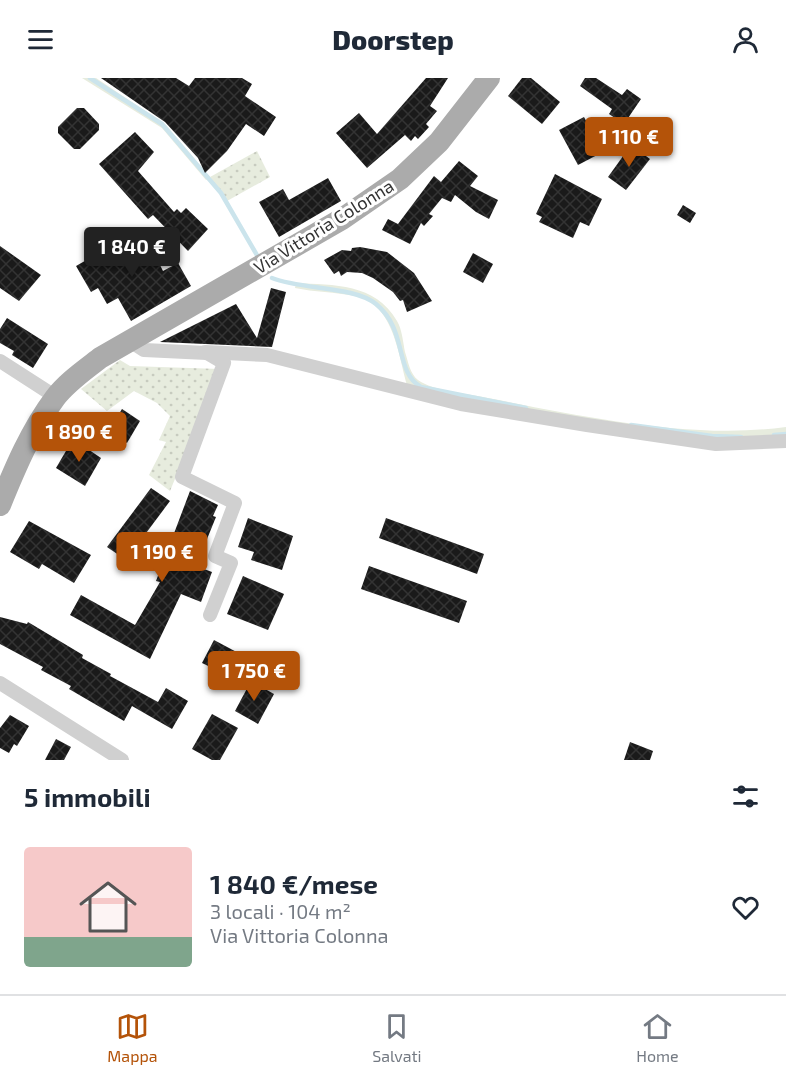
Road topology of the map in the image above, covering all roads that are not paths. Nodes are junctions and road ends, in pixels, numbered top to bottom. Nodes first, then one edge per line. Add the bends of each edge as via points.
1 (489, 78) edge
2 (130, 340) junction
3 (206, 353) junction
4 (0, 361) edge
5 (56, 397) junction
6 (786, 441) edge
7 (0, 505) edge
8 (210, 615) dead end
9 (0, 683) edge
10 (122, 760) edge

1 - 2 main road, Via Vittoria Colonna via 439,141 400,179 342,219
2 - 3 street via 144,350
2 - 5 main road, Via Vittoria Colonna via 100,358
3 - 6 street via 267,356 461,404 598,427 716,444
3 - 8 street via 224,363 182,477 235,503 214,556 231,563
4 - 5 street
5 - 7 main road, Via Vittoria Colonna via 31,435
9 - 10 street

